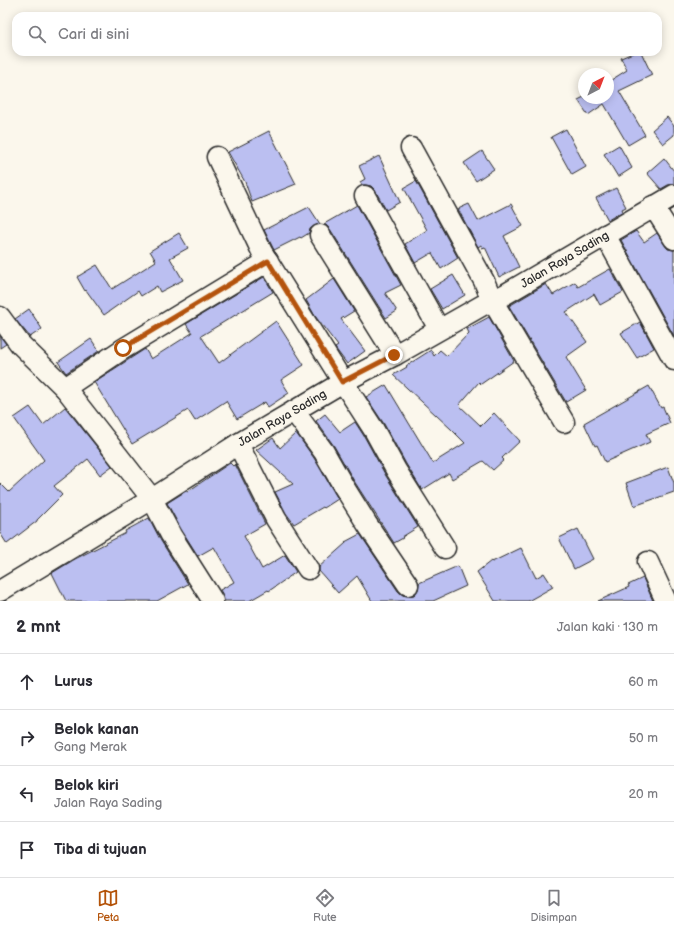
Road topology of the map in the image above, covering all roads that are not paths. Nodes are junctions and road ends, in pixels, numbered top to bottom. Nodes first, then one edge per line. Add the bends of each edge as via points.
1 (411, 148) dead end
2 (217, 157) dead end
3 (674, 194) edge
4 (365, 196) dead end
5 (653, 206) junction
6 (320, 235) dead end
7 (605, 235) junction
8 (674, 239) edge
9 (268, 261) junction
10 (492, 300) junction
11 (0, 317) edge
12 (439, 329) junction
13 (394, 355) junction
14 (674, 360) edge
15 (342, 382) junction
16 (65, 388) junction
17 (294, 410) junction
18 (564, 422) dead end
19 (238, 444) junction
20 (152, 499) junction
21 (445, 548) dead end
22 (648, 562) dead end
23 (308, 569) dead end
24 (408, 585) dead end
25 (0, 592) edge
26 (213, 601) edge
27 (666, 601) edge

1 - 10 street via 484,280
2 - 9 street
3 - 5 street, Jalan Raya Sading
4 - 12 street
5 - 7 street, Jalan Raya Sading
5 - 8 street
6 - 13 street
7 - 10 street, Jalan Raya Sading
7 - 14 street
9 - 15 street
9 - 16 street via 123,348
10 - 12 street, Jalan Raya Sading
10 - 18 street
11 - 16 street via 20,344
12 - 13 street, Jalan Raya Sading
13 - 15 street, Jalan Raya Sading
15 - 17 street, Jalan Raya Sading
15 - 21 street
16 - 20 street
17 - 19 street, Jalan Raya Sading
17 - 24 street via 324,452 344,488
19 - 20 street, Jalan Raya Sading
19 - 23 street via 276,519
20 - 25 street, Jalan Raya Sading
20 - 26 street via 171,535
22 - 27 street

